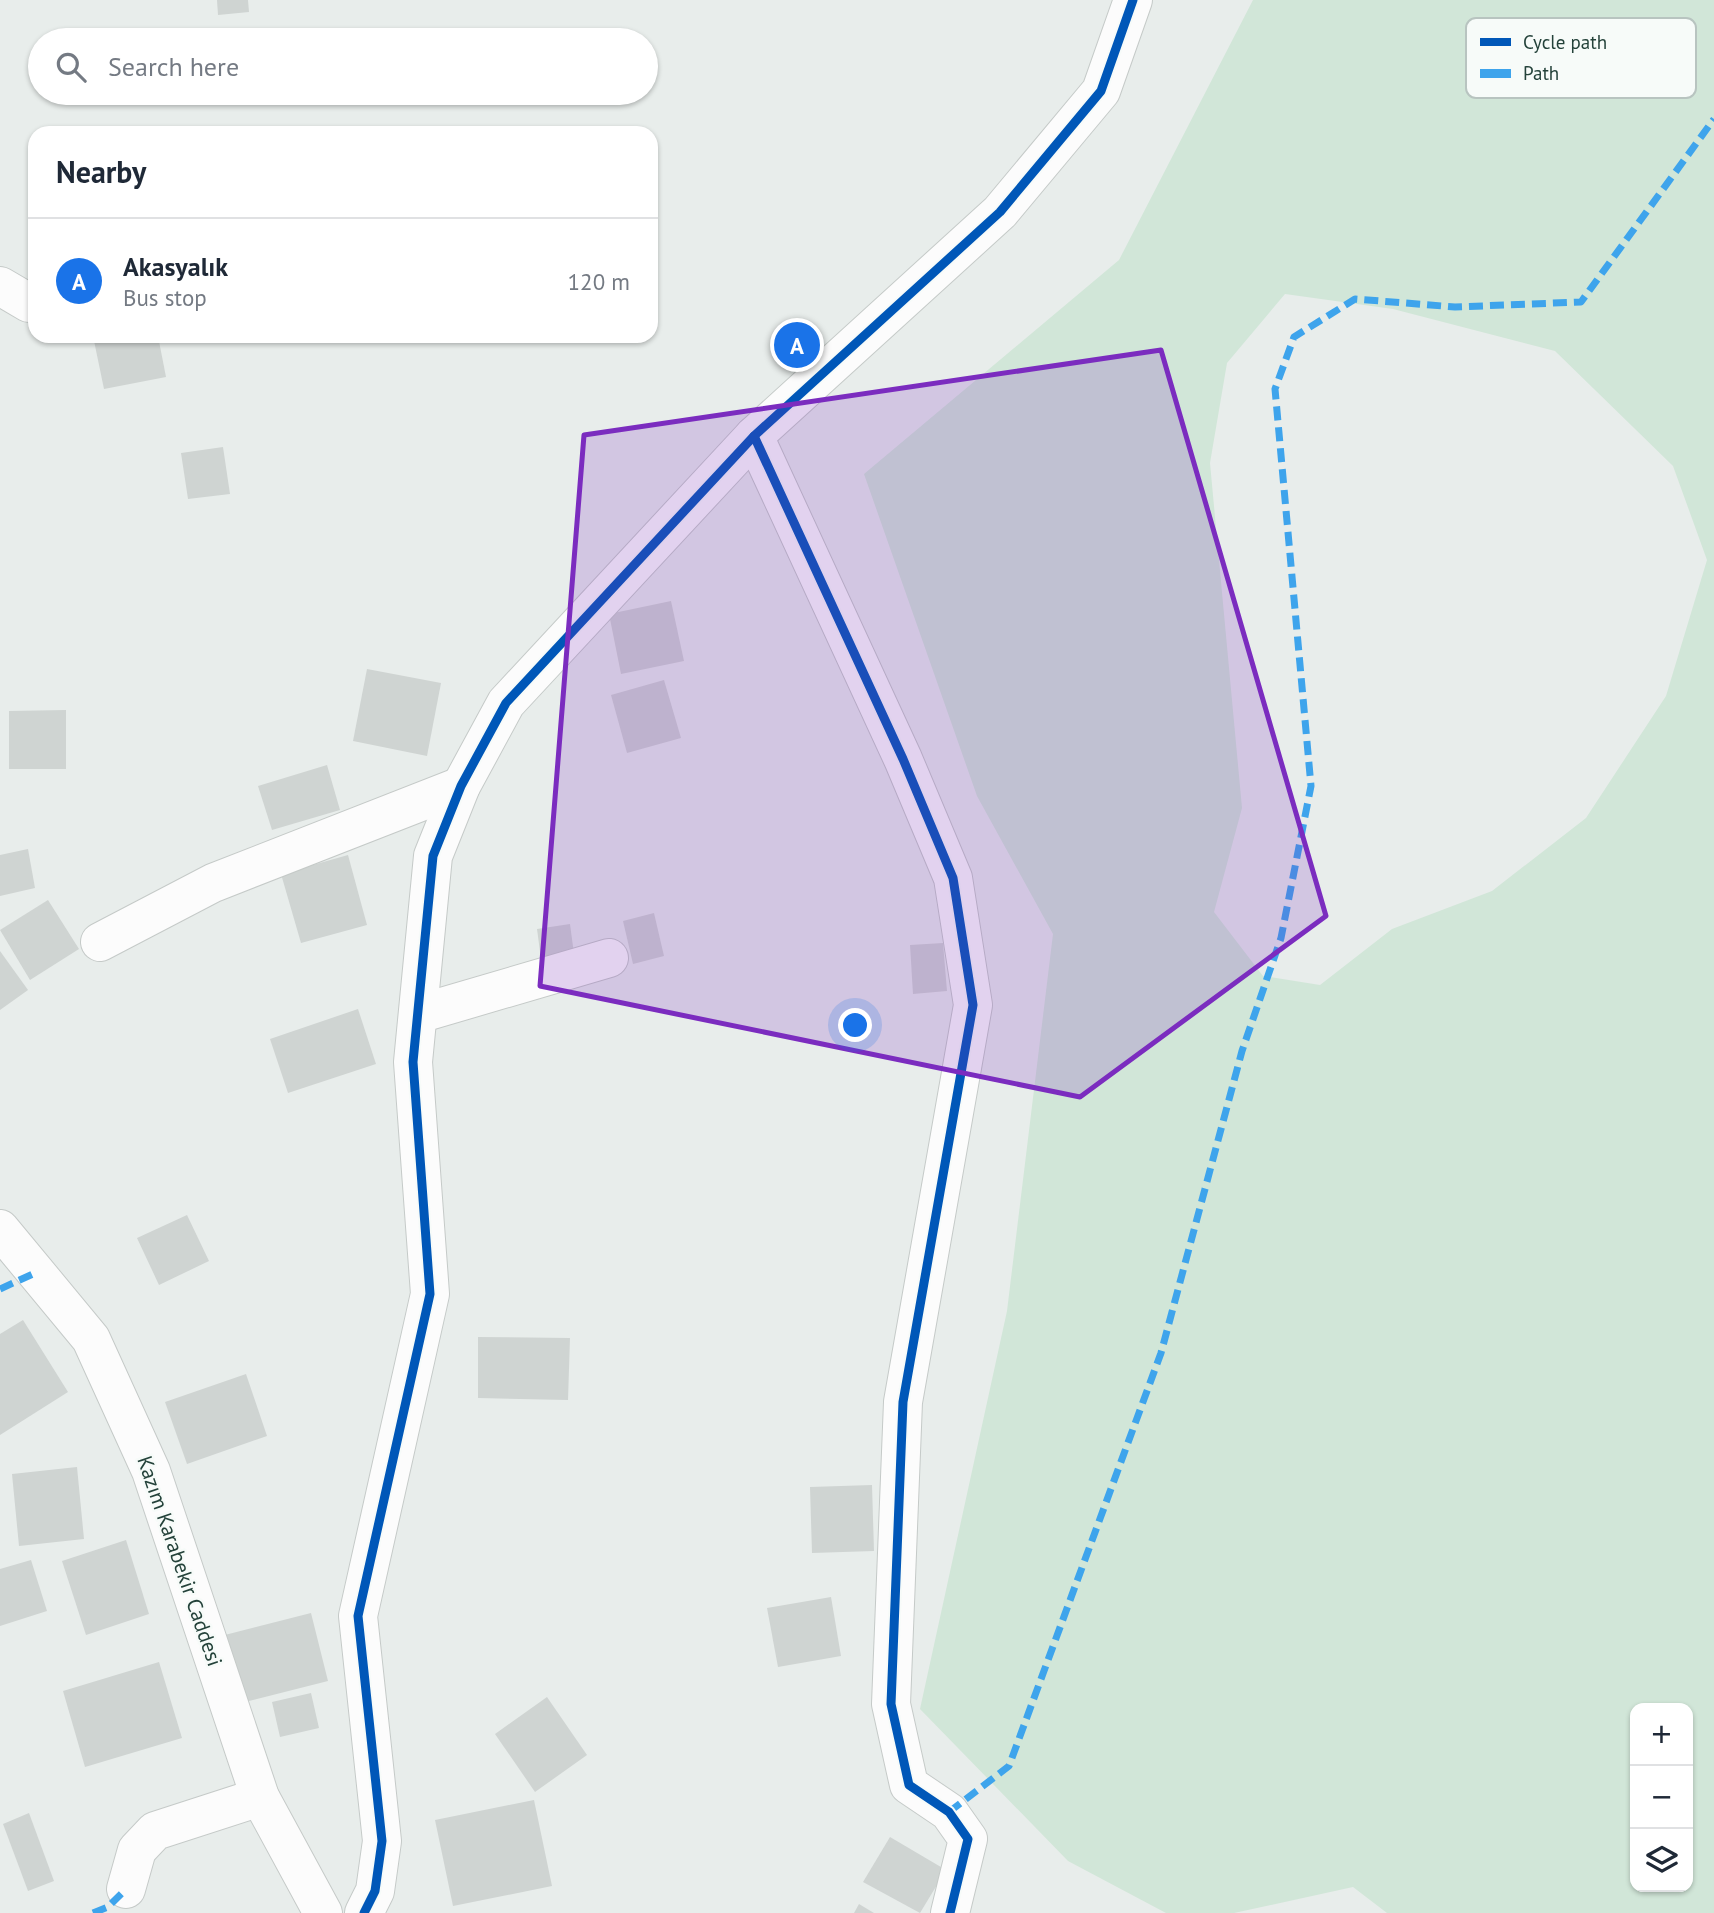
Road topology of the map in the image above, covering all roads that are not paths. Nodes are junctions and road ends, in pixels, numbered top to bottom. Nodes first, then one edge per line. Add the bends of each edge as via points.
1 (1133, 0) edge
2 (0, 286) edge
3 (28, 302) edge
4 (754, 436) junction
5 (461, 786) junction
6 (100, 942) dead end
7 (609, 958) dead end
8 (418, 1014) junction
9 (0, 1229) edge
10 (260, 1797) junction
11 (126, 1889) dead end
12 (323, 1913) edge
13 (364, 1913) edge
14 (950, 1913) edge

1 - 4 street via 1101,91 1000,212
2 - 3 street
4 - 5 street via 506,703
4 - 14 street via 953,878 973,1005 903,1402 891,1704 909,1785 949,1812 968,1839
5 - 6 street via 213,883
5 - 8 street via 433,856
7 - 8 street
8 - 13 street via 413,1062 430,1294 358,1616 382,1841 375,1891
9 - 10 street, Kazım Karabekir Caddesi via 91,1339 151,1471
10 - 11 street via 155,1831 137,1850
10 - 12 street, Kazım Karabekir Caddesi

